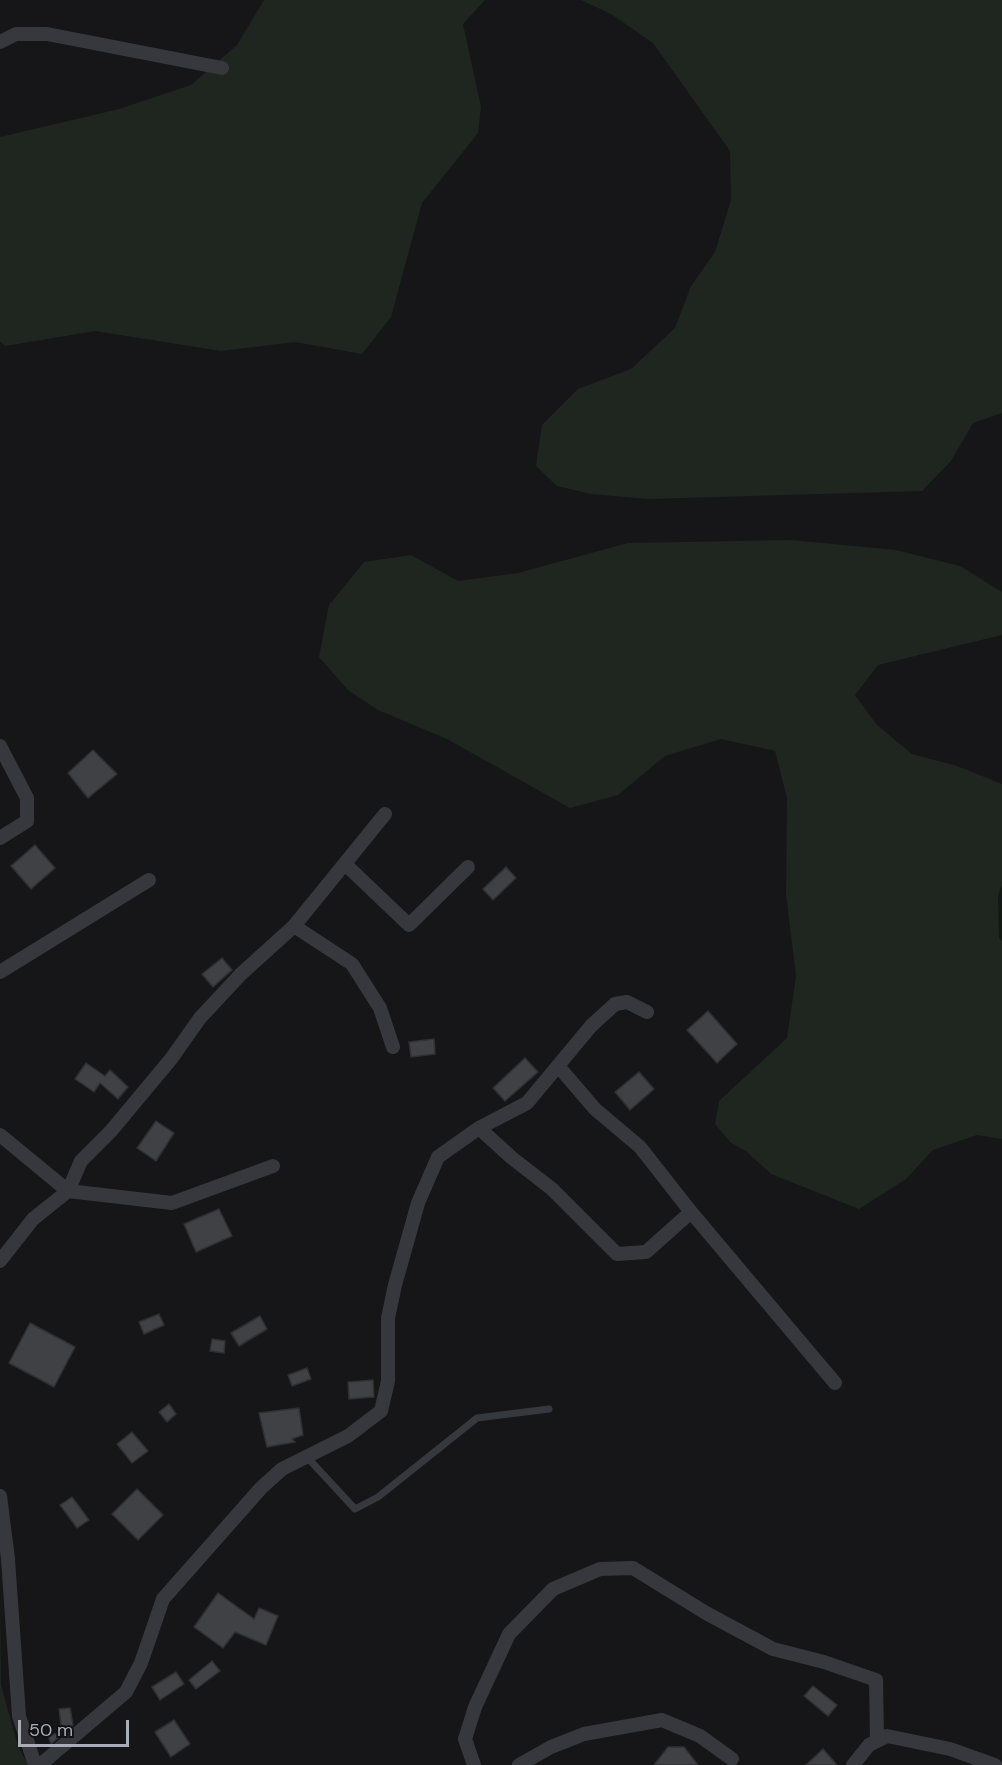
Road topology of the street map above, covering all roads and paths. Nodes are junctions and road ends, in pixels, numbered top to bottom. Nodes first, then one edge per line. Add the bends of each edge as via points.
1 (0, 42) edge
2 (222, 68) dead end
3 (0, 746) edge
4 (385, 814) dead end
5 (0, 838) edge
6 (345, 864) junction
7 (468, 867) dead end
8 (149, 879) dead end
9 (294, 926) junction
10 (0, 972) edge
11 (647, 1011) dead end
12 (393, 1047) dead end
13 (559, 1067) junction
14 (479, 1128) junction
15 (0, 1135) edge
16 (273, 1166) dead end
17 (68, 1191) junction
18 (691, 1212) junction
19 (0, 1262) edge
20 (835, 1383) dead end
21 (549, 1409) dead end
22 (306, 1456) junction
23 (0, 1496) edge
24 (877, 1739) junction
25 (965, 1759) edge
26 (732, 1760) dead end
27 (35, 1765) edge
28 (40, 1765) edge
29 (474, 1765) edge
30 (519, 1765) edge
31 (854, 1765) edge
32 (995, 1765) edge

1 - 2 street via 16,34 47,34
3 - 5 street via 27,798 27,821
4 - 6 street
6 - 7 street via 410,925
6 - 9 street
8 - 10 street
9 - 12 street via 352,964 380,1008
9 - 17 street via 200,1018 143,1093 81,1161
11 - 13 street via 627,1002 615,1004 591,1026
13 - 14 street via 527,1103
13 - 18 street via 595,1109 640,1147
14 - 18 street via 552,1189 617,1254 646,1252
14 - 22 street via 438,1157 418,1203 403,1248 388,1318 387,1381 381,1411 348,1436
15 - 17 street
16 - 17 street via 172,1203
17 - 19 street via 33,1219
18 - 20 street
21 - 22 lane via 477,1418 378,1497 355,1509
22 - 28 street via 261,1488 163,1599 141,1663 126,1692
23 - 27 street via 18,1716
24 - 25 street via 887,1736
24 - 29 street via 876,1680 773,1649 633,1568 600,1569 553,1589 509,1634 475,1707 465,1739
24 - 31 street via 865,1748
25 - 32 street
26 - 30 street via 700,1736 662,1720 584,1734

